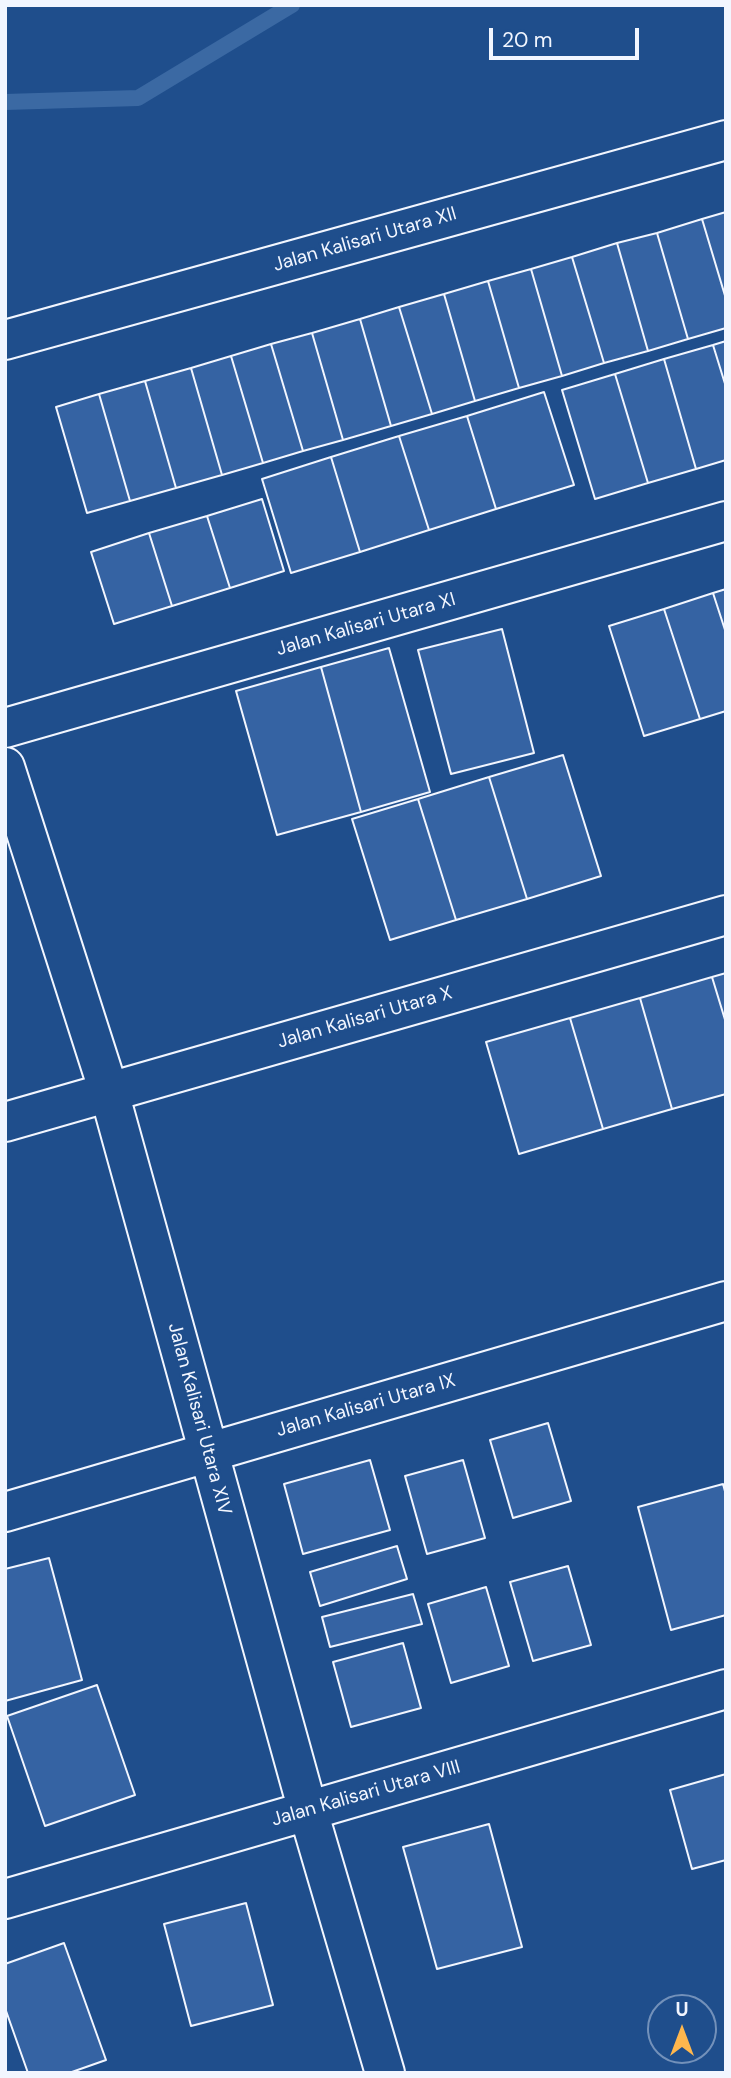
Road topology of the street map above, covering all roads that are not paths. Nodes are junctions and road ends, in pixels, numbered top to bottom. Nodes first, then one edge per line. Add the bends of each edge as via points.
1 (726, 140) edge
2 (5, 340) edge
3 (726, 522) edge
4 (5, 728) edge
5 (5, 767) edge
6 (726, 915) edge
7 (109, 1092) junction
8 (5, 1122) edge
9 (726, 1301) edge
10 (208, 1452) junction
11 (5, 1512) edge
12 (726, 1689) edge
13 (307, 1811) junction
14 (5, 1899) edge
15 (385, 2073) edge

1 - 2 street, Jalan Kalisari Utara XII
3 - 4 street, Jalan Kalisari Utara XI
5 - 7 street, Jalan Kalisari Utara XIV
6 - 7 street, Jalan Kalisari Utara X
7 - 8 street, Jalan Kalisari Utara X
7 - 10 street, Jalan Kalisari Utara XIV
9 - 10 street, Jalan Kalisari Utara IX
10 - 11 street, Jalan Kalisari Utara IX
10 - 13 street, Jalan Kalisari Utara XIV
12 - 13 street, Jalan Kalisari Utara VIII
13 - 14 street, Jalan Kalisari Utara VIII
13 - 15 street, Jalan Kalisari Utara XIV

